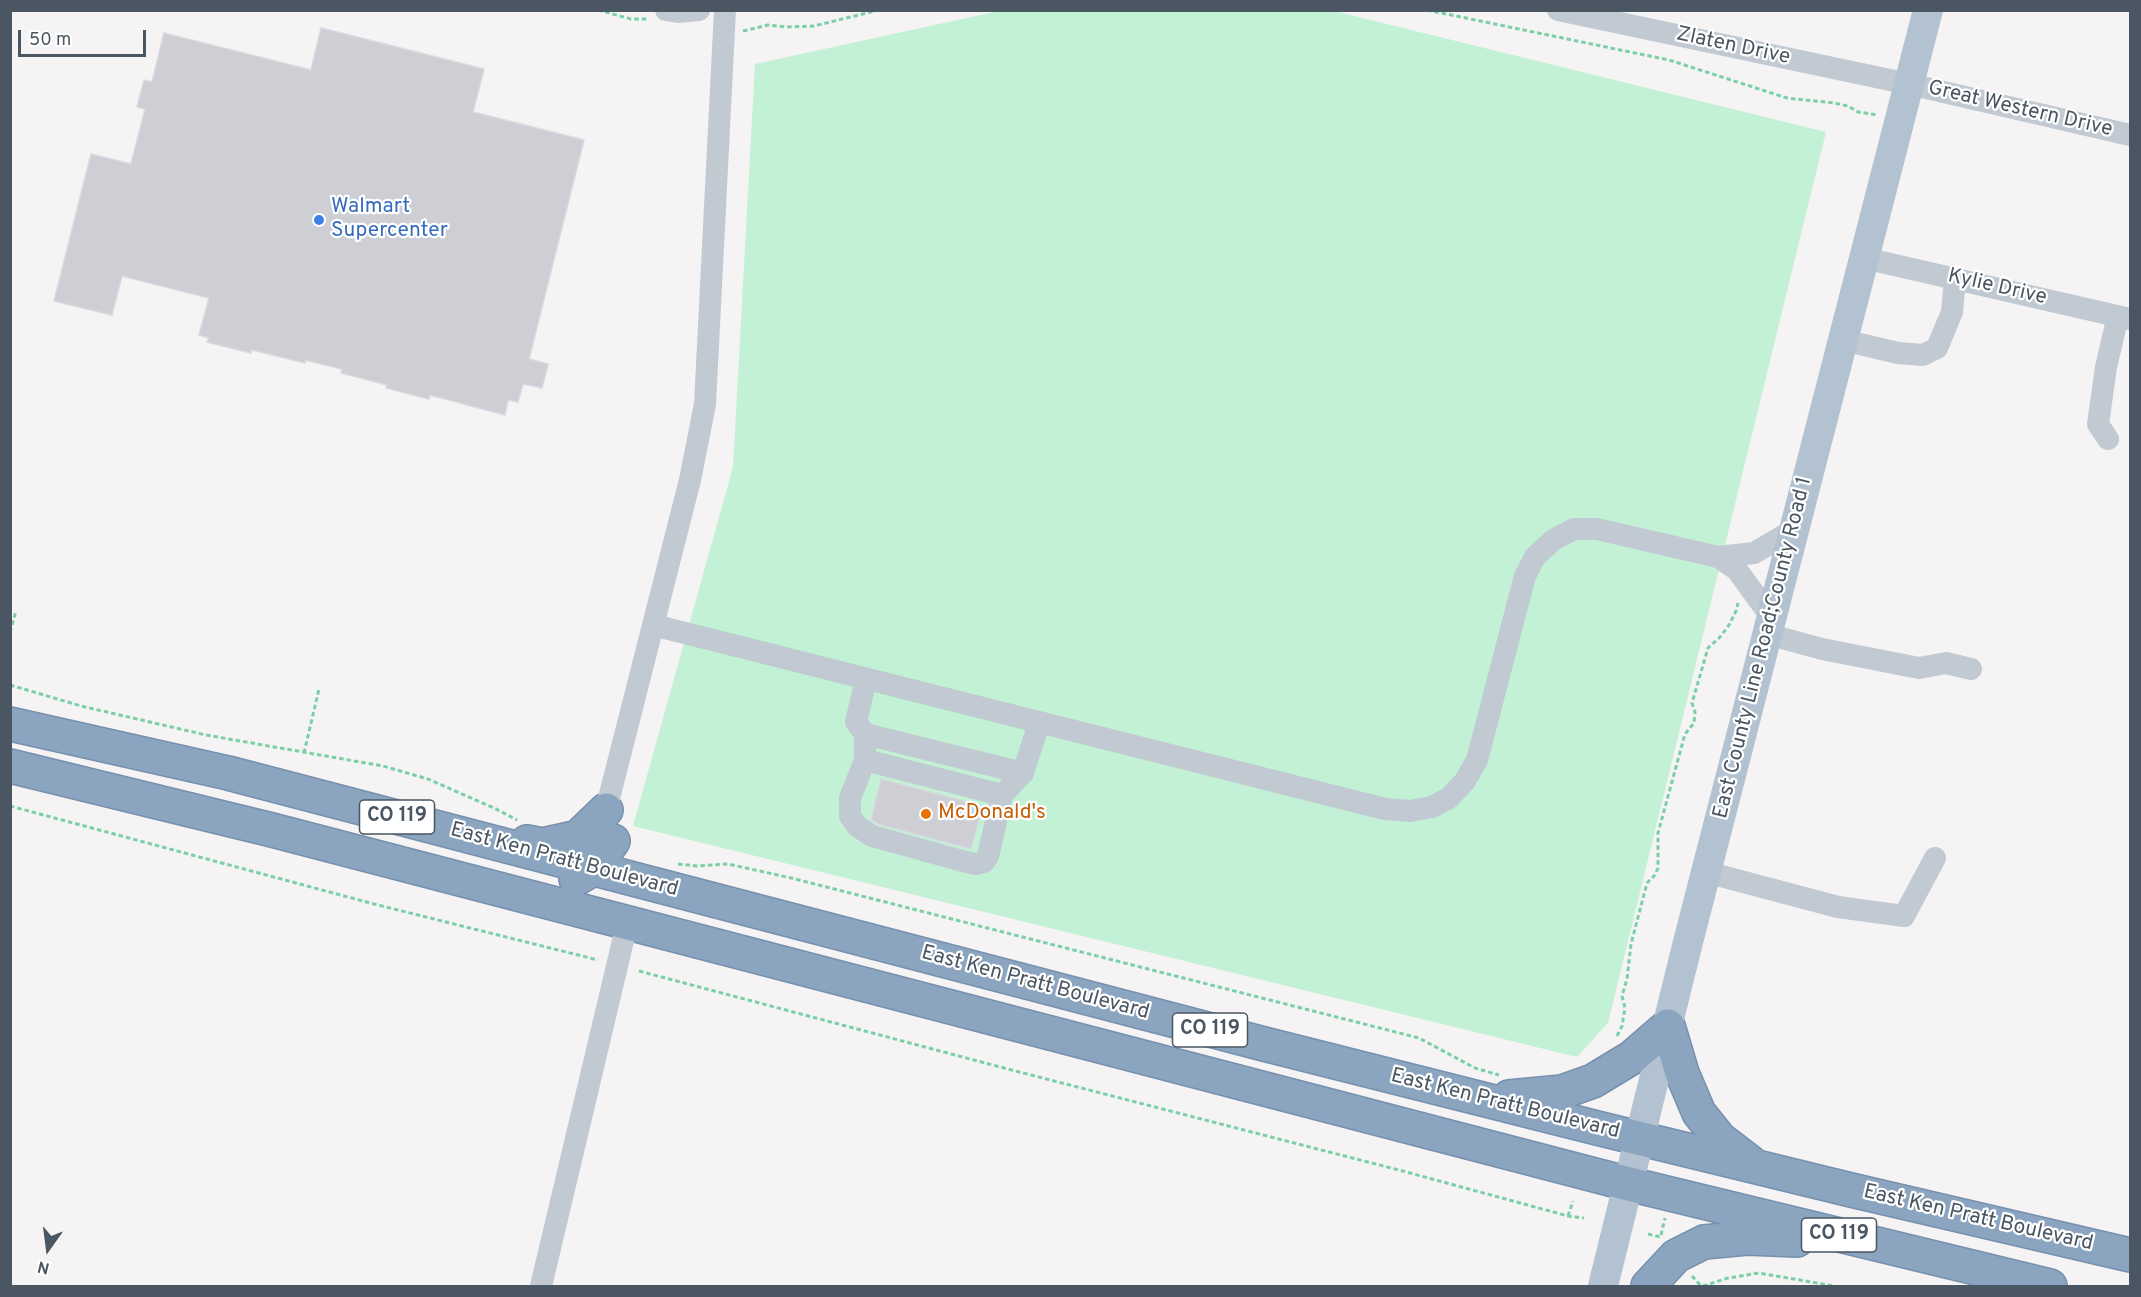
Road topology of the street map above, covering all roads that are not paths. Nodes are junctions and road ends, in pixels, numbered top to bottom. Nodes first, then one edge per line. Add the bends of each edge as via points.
1 (666, 10) edge
2 (699, 10) edge
3 (725, 10) edge
4 (1558, 10) edge
5 (1928, 10) edge
6 (1909, 84) junction
7 (2130, 135) edge
8 (1864, 258) junction
9 (1955, 279) junction
10 (2124, 317) edge
11 (1843, 340) junction
12 (2108, 439) dead end
13 (1795, 529) junction
14 (1718, 557) junction
15 (653, 625) junction
16 (1770, 626) junction
17 (1971, 669) dead end
18 (866, 679) junction
19 (1039, 723) junction
20 (10, 724) edge
21 (865, 734) junction
22 (865, 760) junction
23 (10, 766) edge
24 (1023, 773) junction
25 (1002, 795) junction
26 (129, 796) junction
27 (606, 810) junction
28 (387, 815) junction
29 (613, 841) junction
30 (1935, 858) dead end
31 (593, 868) junction
32 (1706, 872) junction
33 (781, 918) junction
34 (627, 924) junction
35 (1668, 1026) junction
36 (1471, 1096) junction
37 (1640, 1139) junction
38 (1756, 1167) junction
39 (1629, 1184) junction
40 (1874, 1244) junction
41 (2130, 1255) edge
42 (541, 1287) edge
43 (1604, 1287) edge
44 (1648, 1287) edge
45 (2050, 1287) edge

1 - 2 street
3 - 15 street via 705,404
4 - 6 street, Zlaten Drive
5 - 6 main road, East County Line Road;County Road 1
6 - 7 street, Great Western Drive
6 - 8 main road, East County Line Road;County Road 1
8 - 9 street, Kylie Drive
8 - 11 main road, East County Line Road;County Road 1
9 - 10 street, Kylie Drive
9 - 11 street via 1952,312 1937,348 1923,355 1898,353
10 - 12 street via 2106,367 2098,424
11 - 13 main road, East County Line Road;County Road 1
13 - 14 street via 1754,553
13 - 16 main road, East County Line Road;County Road 1
14 - 16 street via 1737,570
14 - 19 street via 1598,529 1574,529 1553,540 1535,557 1525,576 1476,760 1465,781 1449,798 1432,807 1385,809
15 - 18 street
15 - 27 street
16 - 17 street via 1822,649 1919,668 1946,663
16 - 32 main road, East County Line Road;County Road 1
18 - 19 street
18 - 21 street via 856,722
19 - 24 street
20 - 28 highway, East Ken Pratt Boulevard / CO 119 via 228,773
21 - 22 street
21 - 24 street
22 - 25 street
22 - 25 street via 850,798 850,816 856,826 872,836 966,862 984,862 988,856
23 - 26 highway, East Ken Pratt Boulevard / CO 119
24 - 25 street
26 - 31 highway via 151,790 548,892 560,890
26 - 34 highway, East Ken Pratt Boulevard / CO 119
27 - 28 highway via 578,837 542,845
27 - 29 highway
28 - 31 highway, East Ken Pratt Boulevard / CO 119
29 - 31 highway
29 - 33 highway via 629,860
30 - 32 street via 1904,916 1838,907
31 - 33 highway, East Ken Pratt Boulevard / CO 119
32 - 35 main road, East County Line Road;County Road 1
33 - 36 highway, East Ken Pratt Boulevard / CO 119
34 - 39 highway, East Ken Pratt Boulevard / CO 119
34 - 42 street
35 - 36 highway via 1631,1058 1593,1082 1562,1092
35 - 37 main road, East County Line Road;County Road 1
35 - 38 highway via 1699,1113 1720,1139
36 - 37 highway, East Ken Pratt Boulevard / CO 119
37 - 38 highway, East Ken Pratt Boulevard / CO 119
37 - 39 main road, East County Line Road;County Road 1
38 - 41 highway, East Ken Pratt Boulevard / CO 119
39 - 40 highway, East Ken Pratt Boulevard / CO 119
39 - 43 main road, East County Line Road;County Road 1
40 - 44 highway via 1747,1238 1704,1242 1676,1256
40 - 45 highway, East Ken Pratt Boulevard / CO 119

